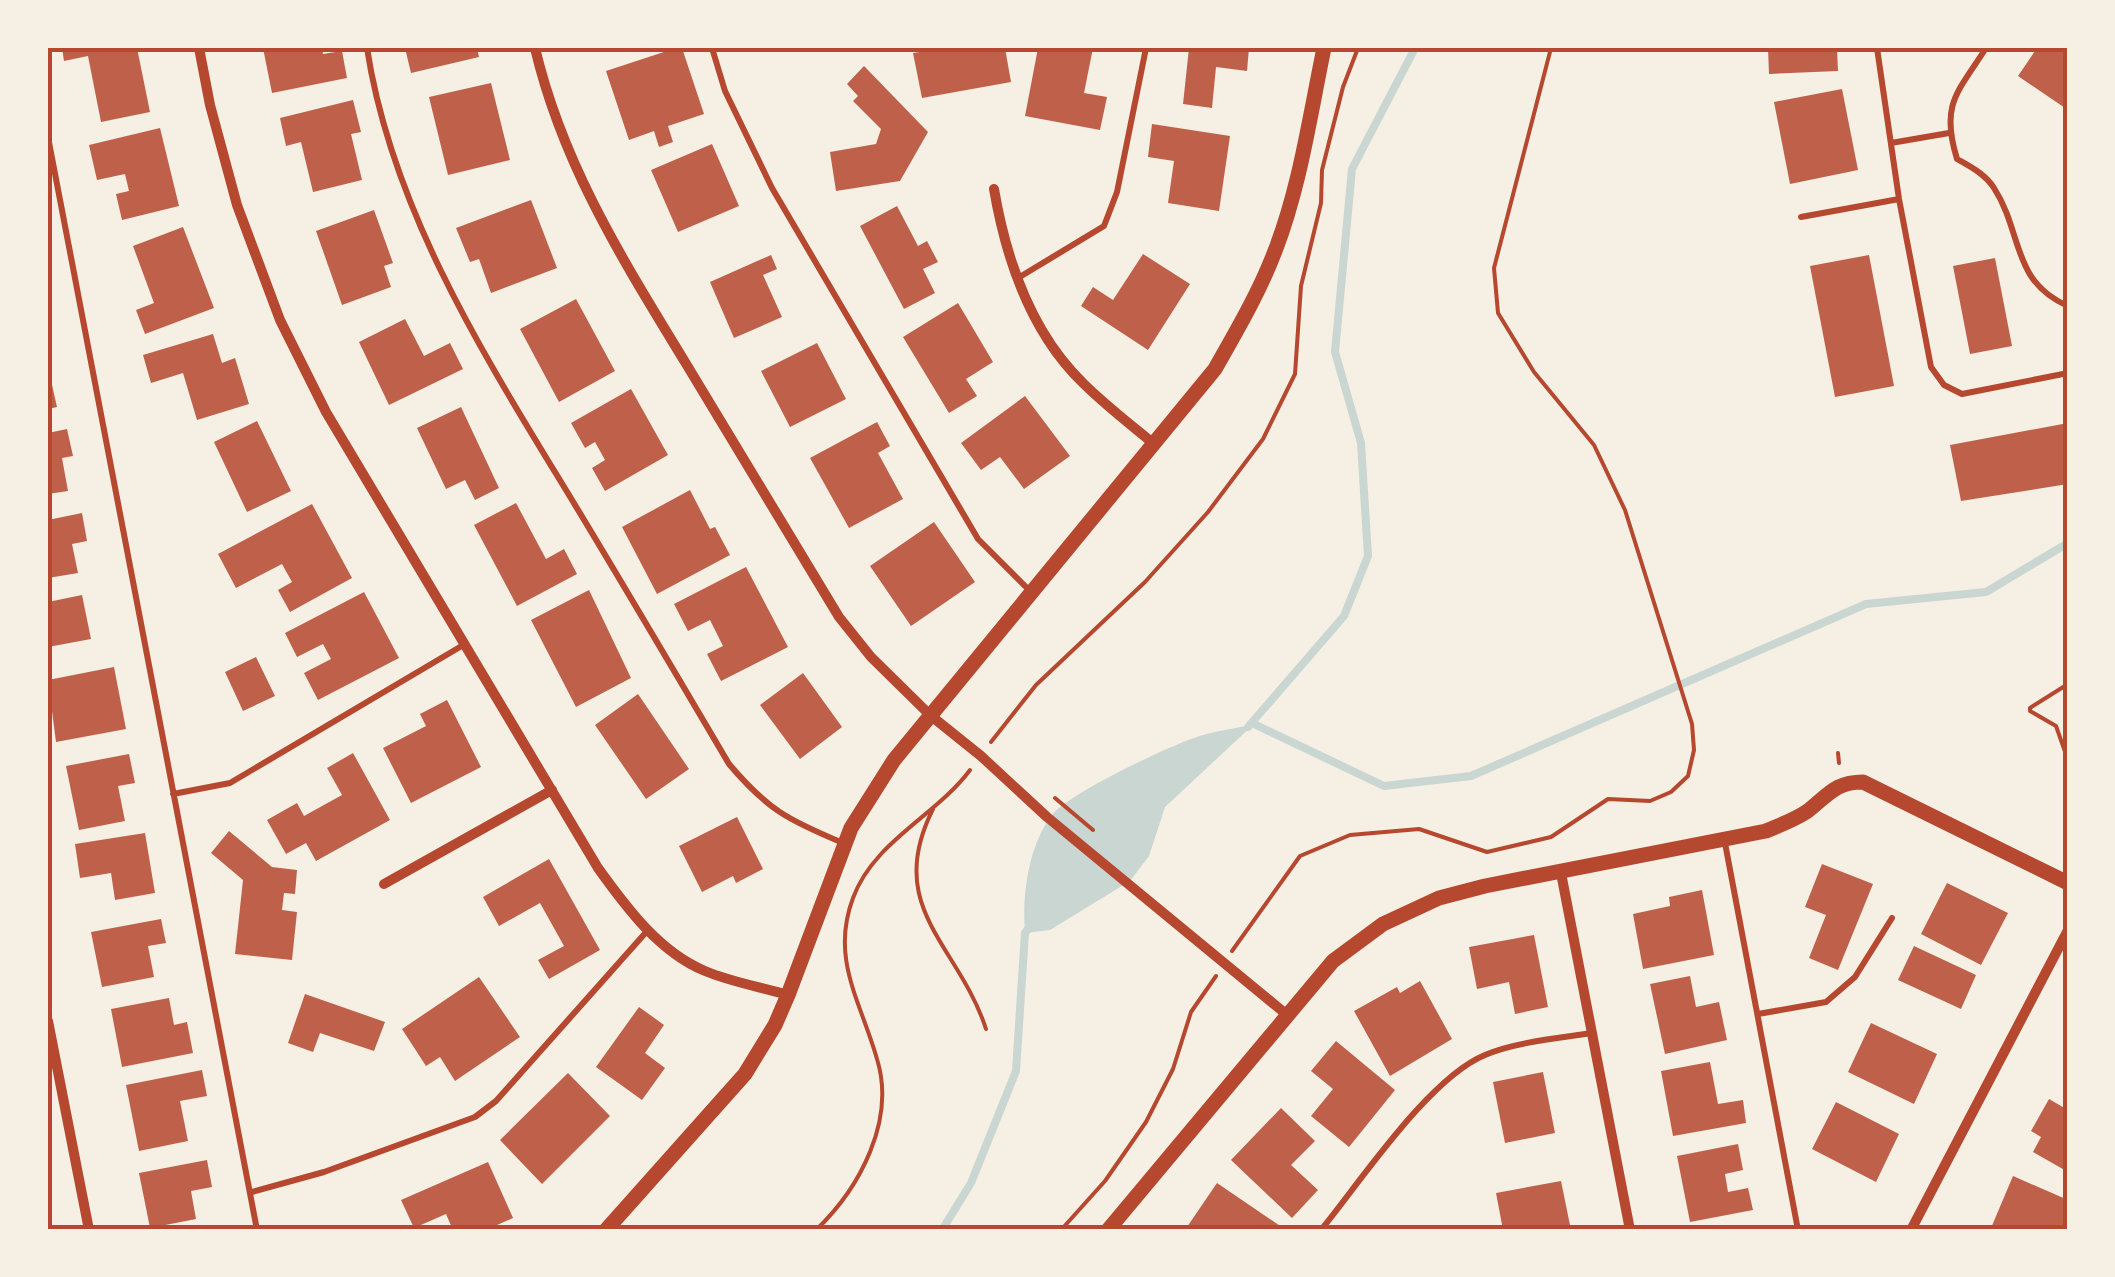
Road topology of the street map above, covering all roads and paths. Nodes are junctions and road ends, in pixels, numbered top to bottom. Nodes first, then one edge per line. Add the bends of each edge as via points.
1 (199, 48) edge
2 (366, 48) edge
3 (536, 48) edge
4 (712, 48) edge
5 (1146, 48) edge
6 (1324, 48) edge
7 (1358, 48) edge
8 (1550, 48) edge
9 (1877, 48) edge
10 (1986, 48) edge
11 (1949, 134) junction
12 (48, 137) edge
13 (1890, 144) junction
14 (994, 189) dead end
15 (1899, 198) junction
16 (1801, 217) dead end
17 (1016, 279) junction
18 (2068, 306) edge
19 (2068, 373) edge
20 (1154, 444) junction
21 (1032, 594) junction
22 (464, 644) junction
23 (2068, 684) edge
24 (1685, 702) dead end
25 (930, 716) junction
26 (1838, 754) dead end
27 (981, 756) junction
28 (2068, 760) edge
29 (1839, 763) dead end
30 (552, 790) junction
31 (173, 794) junction
32 (936, 804) junction
33 (1724, 840) junction
34 (844, 843) junction
35 (1562, 873) junction
36 (2068, 883) edge
37 (384, 884) dead end
38 (1892, 918) dead end
39 (648, 930) junction
40 (2068, 930) edge
41 (788, 995) junction
42 (1286, 1014) junction
43 (1758, 1014) junction
44 (48, 1020) edge
45 (986, 1029) dead end
46 (1592, 1033) junction
47 (252, 1192) junction
48 (89, 1230) edge
49 (258, 1230) edge
50 (606, 1230) edge
51 (816, 1230) edge
52 (1108, 1230) edge
53 (1321, 1230) edge
54 (1630, 1230) edge
55 (1798, 1230) edge
56 (1911, 1230) edge

1 - 22 street via 237,205 280,320 326,412
2 - 34 lane via 413,209 486,361 729,764 760,800
3 - 25 street via 572,162 608,234 839,617
4 - 21 lane via 772,188 958,506 978,539
5 - 17 lane via 1104,226
6 - 20 street via 1296,181 1252,306 1215,369
7 - 27 path via 1322,170 1301,286 1295,374 1263,438 1208,512 1036,685
8 - 24 path via 1494,268 1498,313 1534,372 1594,444 1625,510
9 - 13 lane
10 - 11 lane via 1950,106
11 - 13 lane
11 - 18 lane via 1956,159 1995,190 2032,282
12 - 31 lane
13 - 15 lane
14 - 17 street
15 - 16 lane
15 - 19 lane via 1931,367 1944,386 1962,394
17 - 20 street via 1050,343 1080,381
20 - 21 street
21 - 25 street
22 - 30 street
22 - 31 lane via 230,783
23 - 28 path via 2030,711 2056,726
25 - 27 street
25 - 34 street via 894,760
26 - 29 path
27 - 32 path
27 - 42 street
30 - 37 street
30 - 39 street via 598,868
31 - 47 lane
32 - 45 path via 915,859 922,906
32 - 51 path via 878,857 852,898 843,934 848,976 884,1095 865,1166
33 - 35 street
33 - 36 street via 1766,831 1807,812 1843,782 1863,782
33 - 43 lane
34 - 41 street
35 - 42 street via 1439,898 1383,924 1333,962
35 - 46 street
38 - 43 lane via 1855,977 1826,1002
39 - 41 street via 702,970
39 - 47 lane via 475,1117
40 - 56 street
41 - 50 street via 745,1074
42 - 52 street
43 - 55 lane
44 - 48 street
46 - 53 lane via 1485,1055 1450,1077
46 - 54 street
47 - 49 lane

